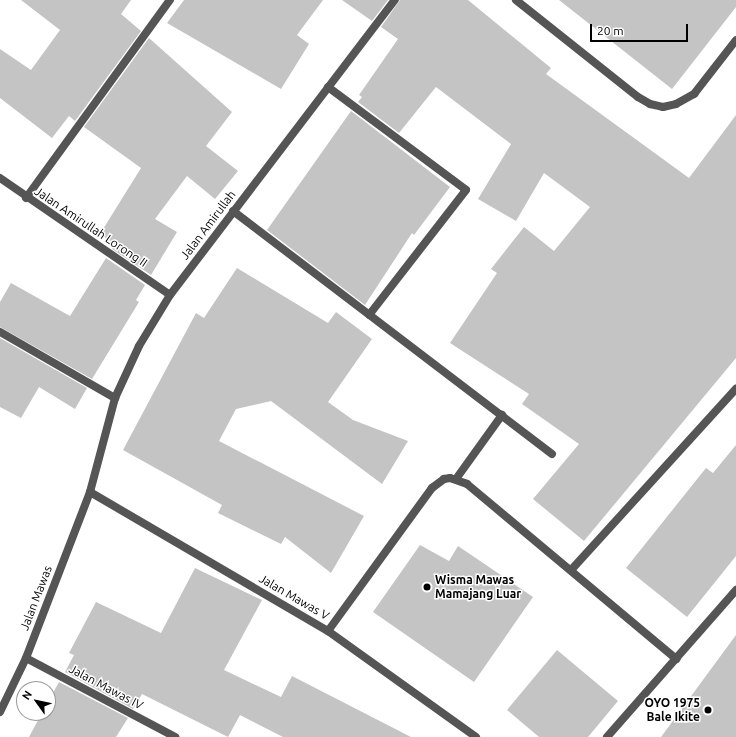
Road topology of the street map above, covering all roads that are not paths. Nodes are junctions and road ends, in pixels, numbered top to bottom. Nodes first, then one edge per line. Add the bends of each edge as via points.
1 (170, 0) edge
2 (395, 0) edge
3 (516, 0) edge
4 (736, 40) edge
5 (328, 87) junction
6 (0, 178) edge
7 (26, 198) junction
8 (233, 211) junction
9 (170, 295) junction
10 (369, 315) junction
11 (0, 332) edge
12 (736, 389) edge
13 (115, 398) junction
14 (502, 415) junction
15 (552, 454) dead end
16 (456, 479) junction
17 (90, 492) junction
18 (572, 569) junction
19 (736, 590) edge
20 (328, 631) junction
21 (26, 658) junction
22 (676, 659) junction
23 (0, 712) edge
24 (174, 737) edge
25 (476, 737) edge
26 (607, 737) edge

1 - 7 street
2 - 5 street, Jalan Amirullah
3 - 4 street via 638,97 650,104 663,107 676,104 694,94
5 - 8 street, Jalan Amirullah
5 - 10 street via 466,190
6 - 7 street, Jalan Amirullah Lorong II
7 - 9 street, Jalan Amirullah Lorong II
8 - 9 street, Jalan Amirullah
8 - 10 street
9 - 13 street, Jalan Amirullah via 139,346
10 - 14 street
11 - 13 street
12 - 18 street
13 - 17 street, Jalan Amirullah
14 - 15 street
14 - 16 street
16 - 18 street via 467,484
16 - 20 street via 444,479 432,488
17 - 20 street, Jalan Mawas V
17 - 21 street, Jalan Mawas
18 - 22 street
19 - 22 street
20 - 25 street, Jalan Mawas V
21 - 23 street, Jalan Mawas
21 - 24 street, Jalan Mawas IV
22 - 26 street

